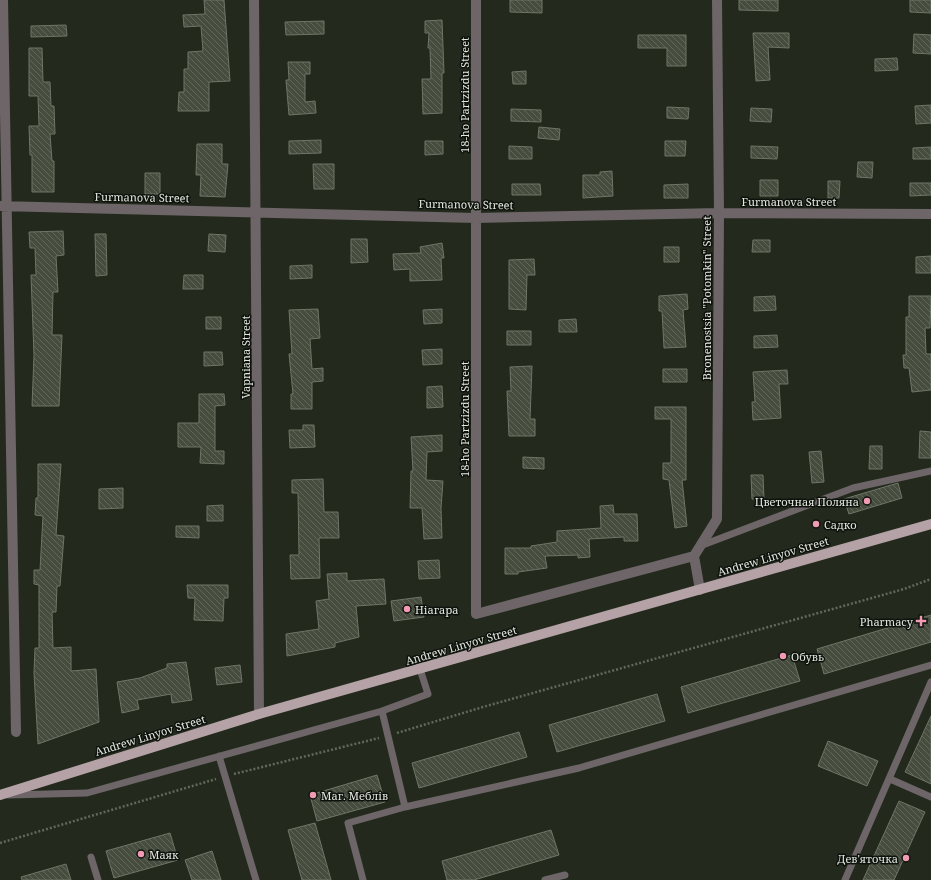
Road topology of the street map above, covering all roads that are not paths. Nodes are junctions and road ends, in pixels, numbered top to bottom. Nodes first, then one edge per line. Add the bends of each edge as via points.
1 (3, 0) edge
2 (254, 0) edge
3 (476, 0) edge
4 (717, 0) edge
5 (3, 206) edge
6 (256, 211) junction
7 (719, 213) junction
8 (931, 214) edge
9 (476, 218) junction
10 (931, 471) edge
11 (931, 524) edge
12 (700, 546) junction
13 (694, 556) junction
14 (700, 590) junction
15 (931, 665) edge
16 (420, 669) junction
17 (931, 682) edge
18 (382, 711) junction
19 (259, 714) junction
20 (16, 732) dead end
21 (219, 756) junction
22 (890, 779) junction
23 (0, 795) edge
24 (931, 797) edge
25 (405, 807) junction
26 (91, 857) dead end
27 (565, 875) dead end
28 (98, 880) edge
29 (256, 880) edge
30 (364, 880) edge
31 (545, 880) edge
32 (844, 880) edge

1 - 5 street
2 - 6 street, Vapniana Street
3 - 9 street, 18-ho Partzizdu Street
4 - 7 street, Bronenostsia "Potomkin" Street
5 - 6 street, Furmanova Street
5 - 20 street
6 - 9 street, Furmanova Street
6 - 19 street, Vapniana Street
7 - 8 street, Furmanova Street
7 - 9 street, Furmanova Street
7 - 12 street, Bronenostsia "Potomkin" Street via 717,519
9 - 13 street, 18-ho Partzizdu Street via 476,614
10 - 12 lane via 853,488
11 - 14 main road, Andrew Linyov Street
12 - 13 street, Bronenostsia "Potomkin" Street
13 - 14 street
14 - 16 main road, Andrew Linyov Street
15 - 25 lane via 579,768
16 - 18 lane via 428,694
16 - 19 main road, Andrew Linyov Street
17 - 22 lane
18 - 21 lane
18 - 25 lane
19 - 23 main road, Andrew Linyov Street
21 - 23 lane via 87,792
21 - 29 lane
22 - 24 lane
22 - 32 lane
25 - 30 lane via 348,823
26 - 28 lane
27 - 31 lane

